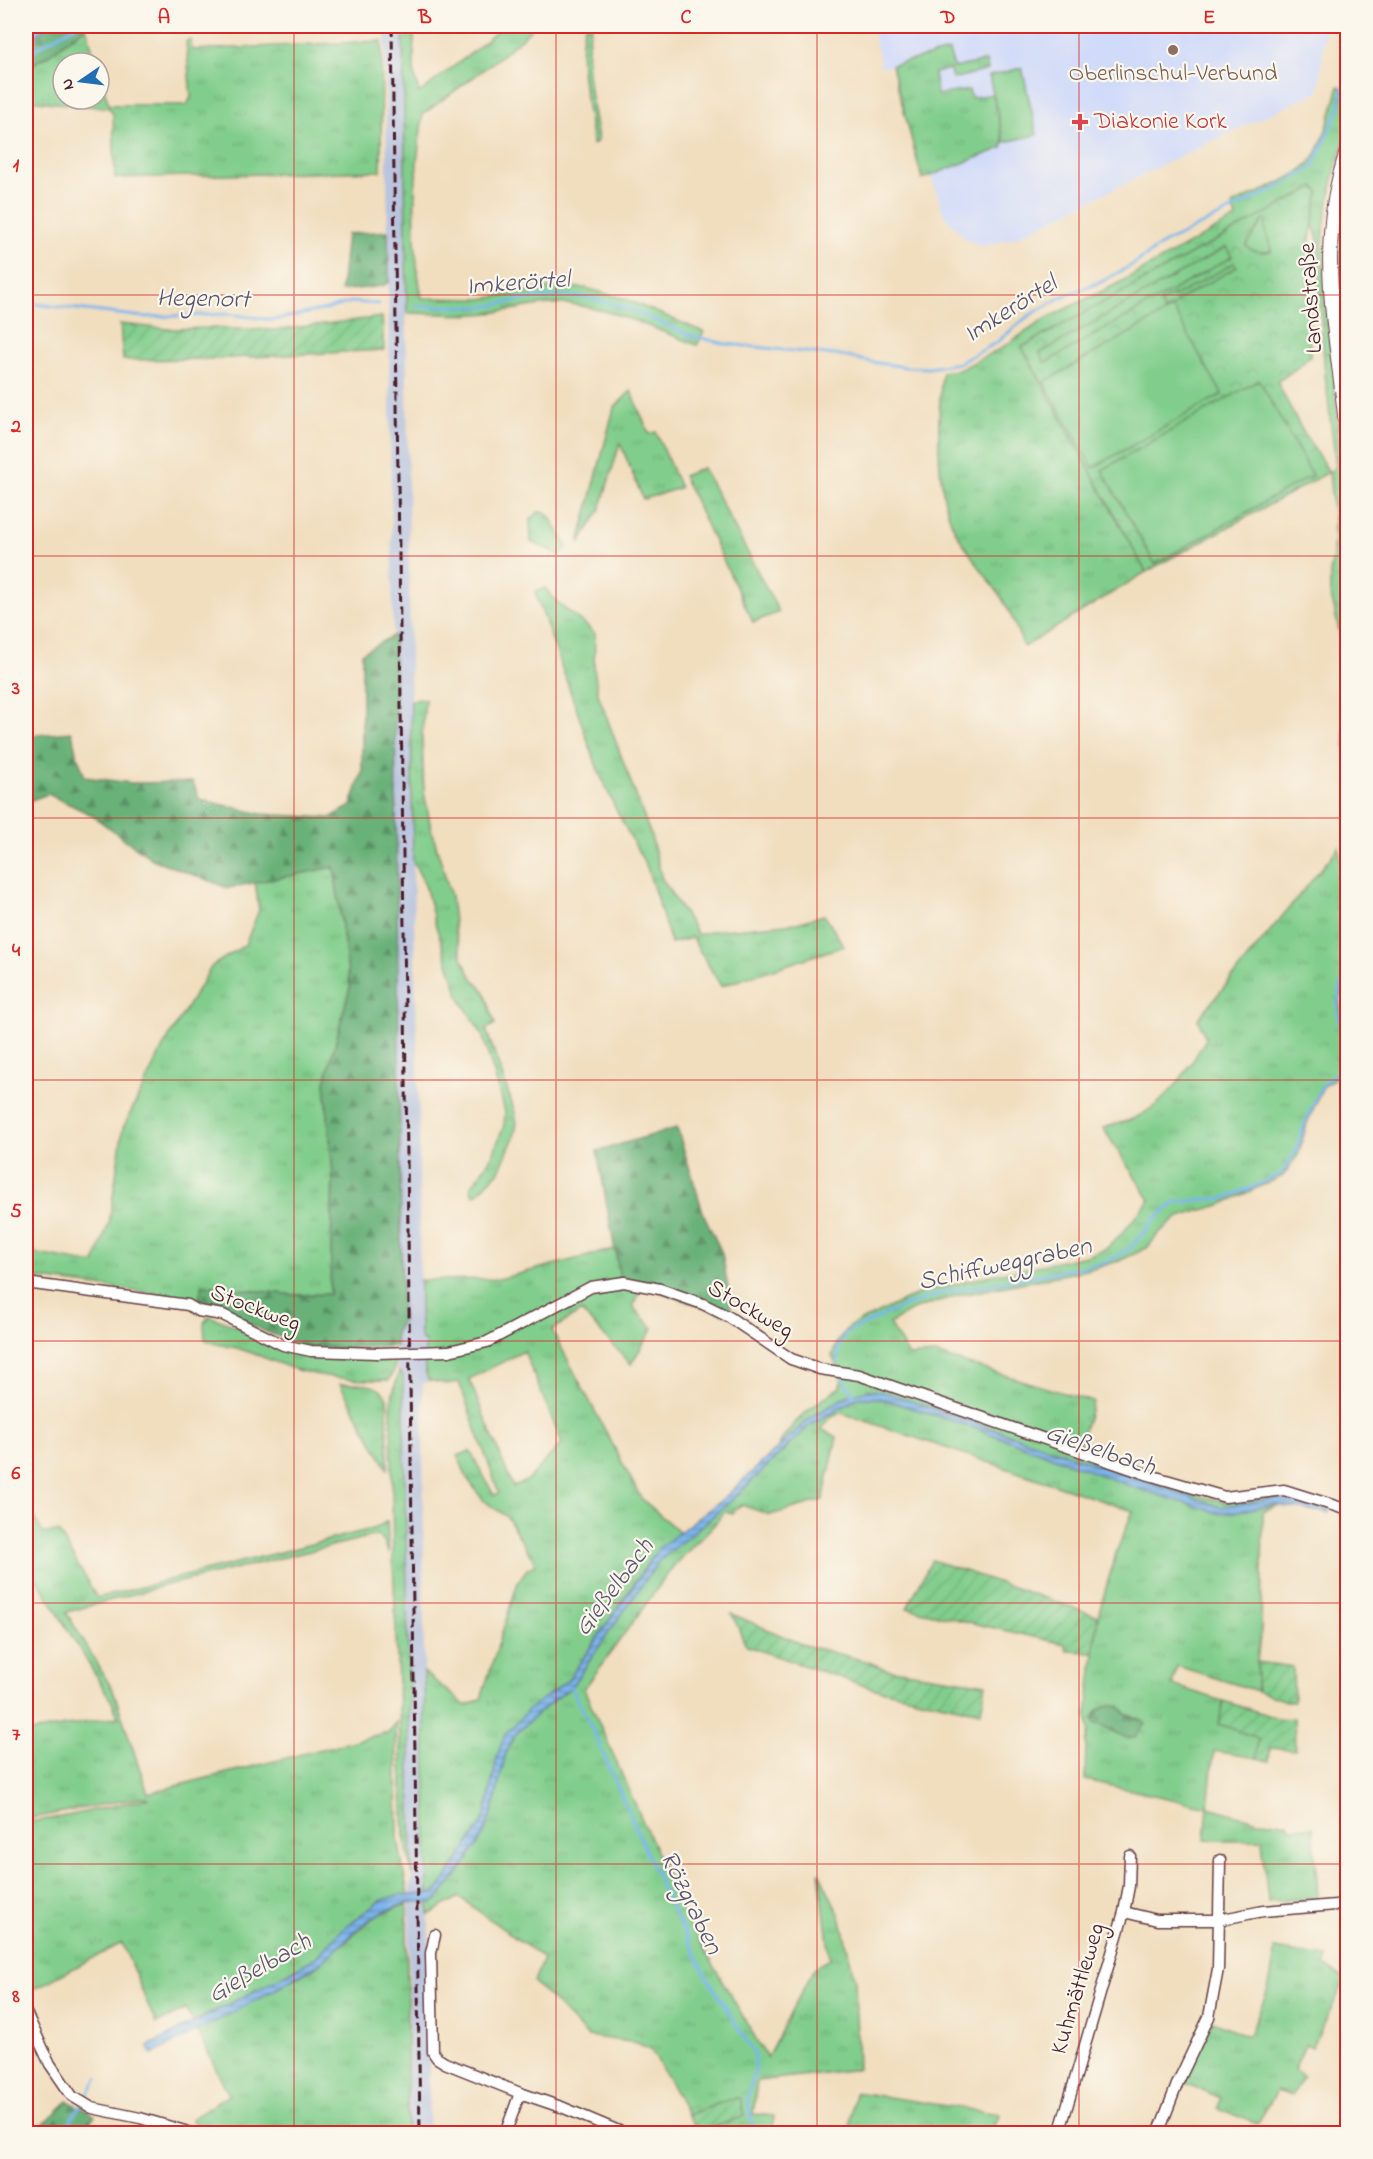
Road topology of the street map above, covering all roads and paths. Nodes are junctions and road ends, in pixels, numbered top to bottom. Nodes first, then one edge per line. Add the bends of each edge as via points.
1 (1347, 149) edge
2 (1347, 445) edge
3 (26, 1283) edge
4 (1347, 1510) edge
5 (1130, 1856) dead end
6 (1220, 1860) dead end
7 (1347, 1904) edge
8 (1124, 1912) junction
9 (1218, 1920) junction
10 (435, 1935) dead end
11 (26, 2013) edge
12 (520, 2093) junction
13 (195, 2133) edge
14 (505, 2133) edge
15 (626, 2133) edge
16 (1059, 2133) edge
17 (1158, 2133) edge

1 - 2 main road, Landstraße via 1335,198 1329,249 1329,282
3 - 4 street, Stockweg, bridge via 188,1305 198,1311 224,1315 277,1342 304,1350 377,1353 448,1351 487,1342 591,1287 624,1282 703,1304 791,1359 820,1369 859,1375 1149,1475 1225,1497 1284,1490
5 - 8 street, Kuhmättleweg
6 - 9 street
7 - 9 street via 1263,1911
8 - 9 street via 1157,1920
8 - 16 street, Kuhmättleweg
9 - 17 street via 1218,1969 1209,2017
10 - 12 street via 431,1953 437,2058
11 - 13 street via 50,2064 72,2096 92,2108
12 - 14 street
12 - 15 street

